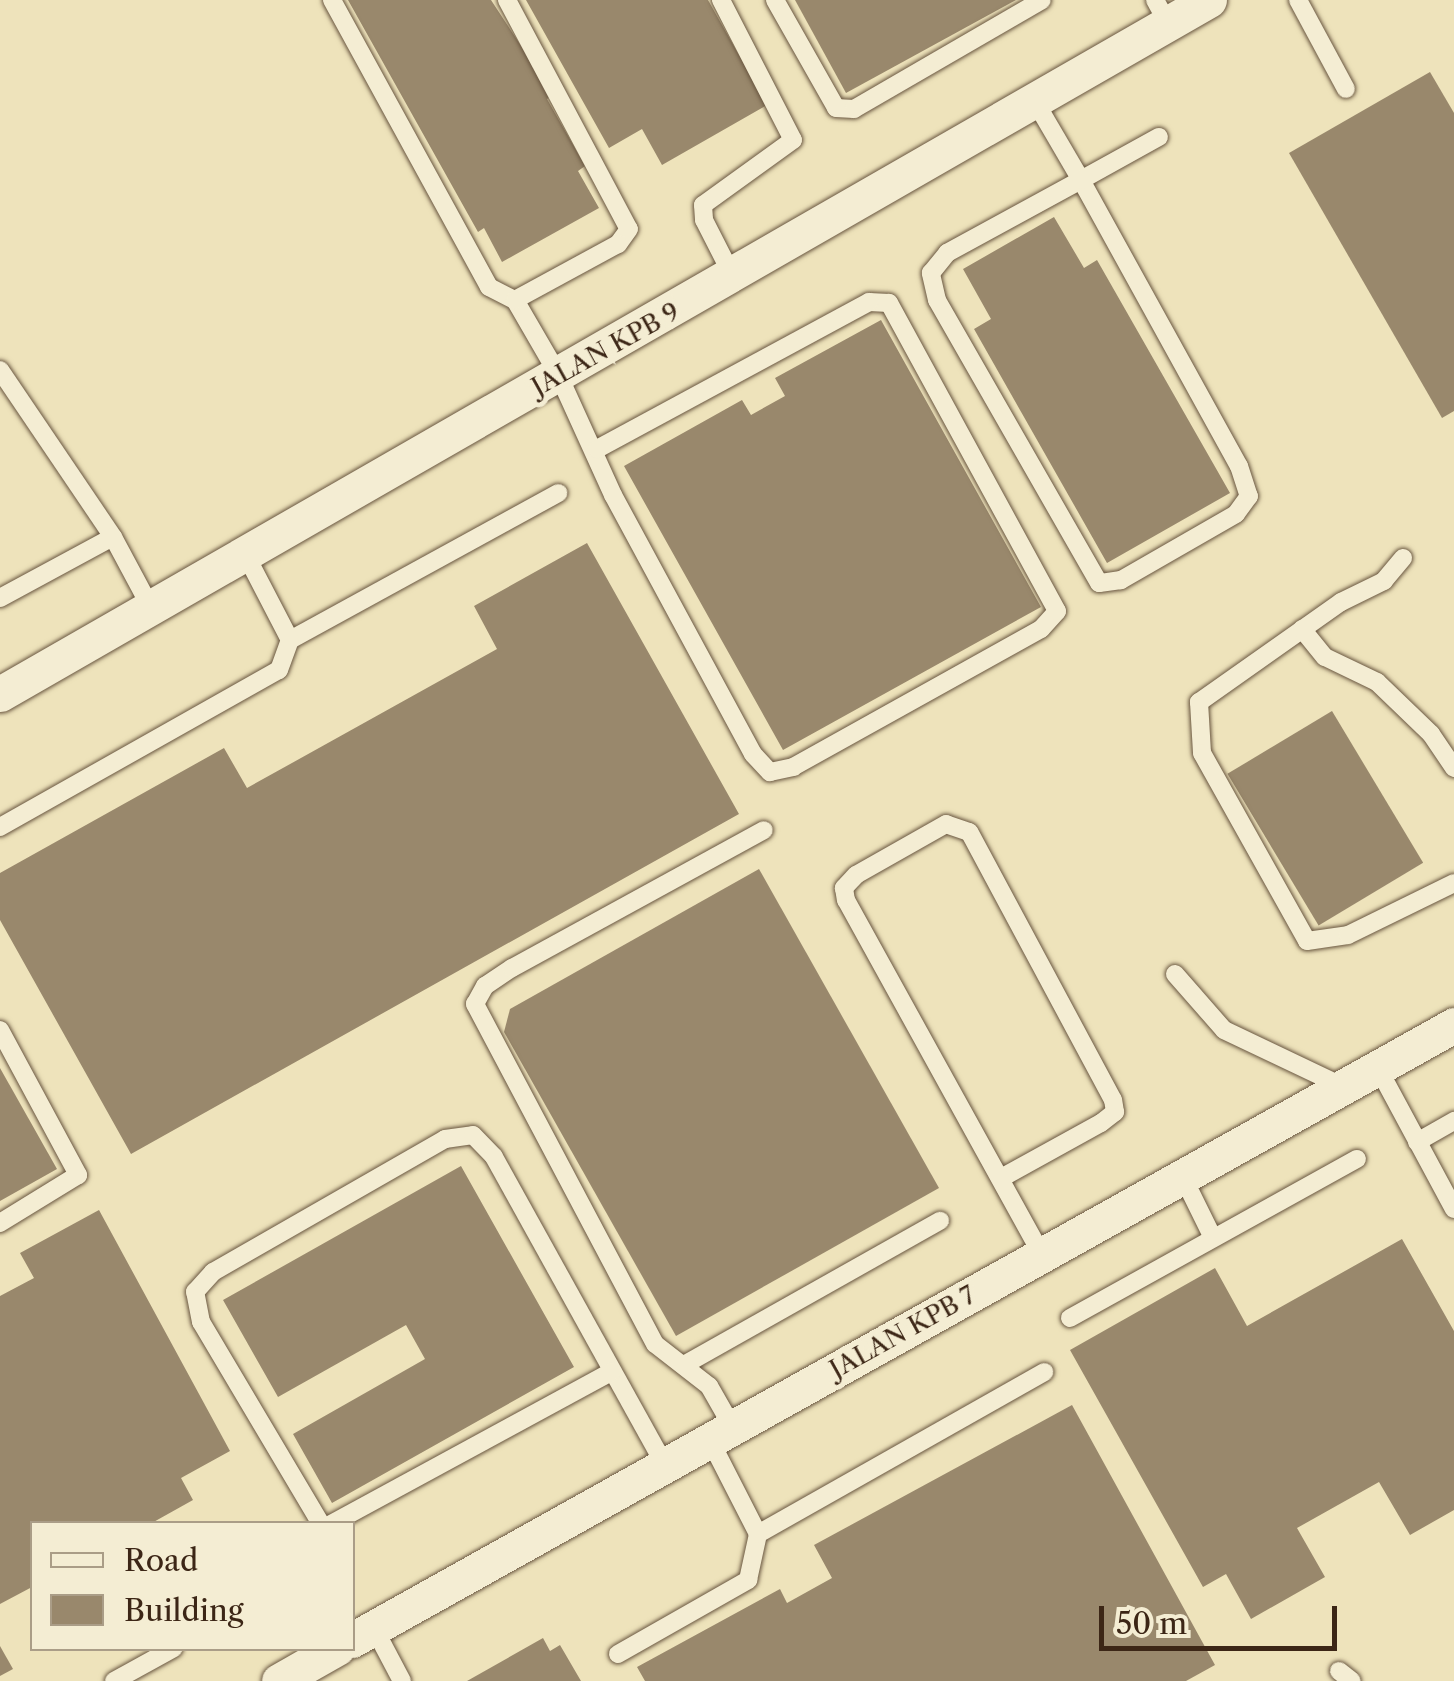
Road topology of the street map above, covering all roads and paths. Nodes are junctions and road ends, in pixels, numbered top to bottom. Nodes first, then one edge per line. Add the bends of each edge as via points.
1 (332, 0) edge
2 (507, 0) edge
3 (722, 0) edge
4 (775, 0) edge
5 (1042, 0) edge
6 (1208, 0) edge
7 (1298, 0) edge
8 (1162, 12) edge
9 (1346, 89) dead end
10 (1036, 104) junction
11 (1159, 137) dead end
12 (1081, 180) junction
13 (733, 278) junction
14 (515, 300) junction
15 (0, 370) edge
16 (559, 376) junction
17 (597, 448) junction
18 (558, 492) dead end
19 (114, 537) junction
20 (246, 555) junction
21 (1402, 558) dead end
22 (0, 598) edge
23 (151, 608) junction
24 (1302, 629) junction
25 (290, 640) junction
26 (0, 694) edge
27 (1454, 768) edge
28 (0, 826) edge
29 (764, 830) dead end
30 (1454, 883) edge
31 (1175, 974) dead end
32 (1454, 1026) edge
33 (0, 1030) edge
34 (1378, 1068) junction
35 (1345, 1087) junction
36 (1454, 1121) edge
37 (1418, 1142) junction
38 (1356, 1160) dead end
39 (1003, 1177) junction
40 (1183, 1177) junction
41 (1454, 1209) edge
42 (940, 1221) dead end
43 (0, 1224) edge
44 (1213, 1238) junction
45 (1042, 1255) junction
46 (1070, 1318) dead end
47 (684, 1365) junction
48 (611, 1372) junction
49 (1044, 1372) dead end
50 (722, 1434) junction
51 (665, 1466) junction
52 (319, 1521) edge
53 (338, 1521) edge
54 (758, 1534) junction
55 (363, 1634) edge
56 (169, 1651) edge
57 (332, 1651) edge
58 (618, 1654) dead end
59 (299, 1669) edge
60 (114, 1681) edge
61 (402, 1681) edge

1 - 14 lane via 489,287
2 - 14 lane via 628,229 618,244
3 - 13 lane via 793,140 703,205
4 - 5 lane via 836,108 854,108
6 - 8 street, JALAN KPB 9
7 - 9 lane
8 - 10 street, JALAN KPB 9
10 - 12 lane
10 - 13 street, JALAN KPB 9
11 - 12 lane
12 - 12 lane via 1240,466 1250,496 1236,514 1121,580 1099,583 1082,564 937,300 931,273 947,253
13 - 16 street, JALAN KPB 9
14 - 16 lane
15 - 19 lane
16 - 17 lane
16 - 20 street, JALAN KPB 9
17 - 17 lane via 622,512 753,754 770,772 794,767 1041,629 1056,611 888,303 869,302
18 - 25 lane
19 - 22 lane
19 - 23 lane
20 - 23 street, JALAN KPB 9
20 - 25 lane
21 - 24 lane via 1384,581
23 - 26 street, JALAN KPB 9
24 - 27 lane via 1324,658 1378,682
24 - 30 lane via 1199,702 1202,753 1297,925 1307,941 1348,935
25 - 28 lane via 278,670
29 - 47 lane via 512,968 474,1004 655,1344
31 - 35 lane via 1224,1030
32 - 34 street, JALAN KPB 7
33 - 43 lane via 78,1174
34 - 35 street, JALAN KPB 7
34 - 37 lane
35 - 40 street, JALAN KPB 7
36 - 37 lane
37 - 41 lane
38 - 44 lane
39 - 39 lane via 844,888 946,824 969,832 1115,1112
39 - 45 lane
40 - 44 lane
40 - 45 street, JALAN KPB 7
42 - 47 lane
44 - 46 lane
45 - 50 street, JALAN KPB 7
47 - 50 lane via 710,1386
48 - 51 lane
48 - 52 lane via 494,1156 473,1135 445,1139 212,1272 195,1292 201,1322
48 - 53 lane
49 - 54 lane
50 - 51 street, JALAN KPB 7
50 - 54 lane
51 - 55 street, JALAN KPB 7
54 - 58 lane via 748,1580
55 - 61 lane
56 - 60 lane
57 - 59 street

